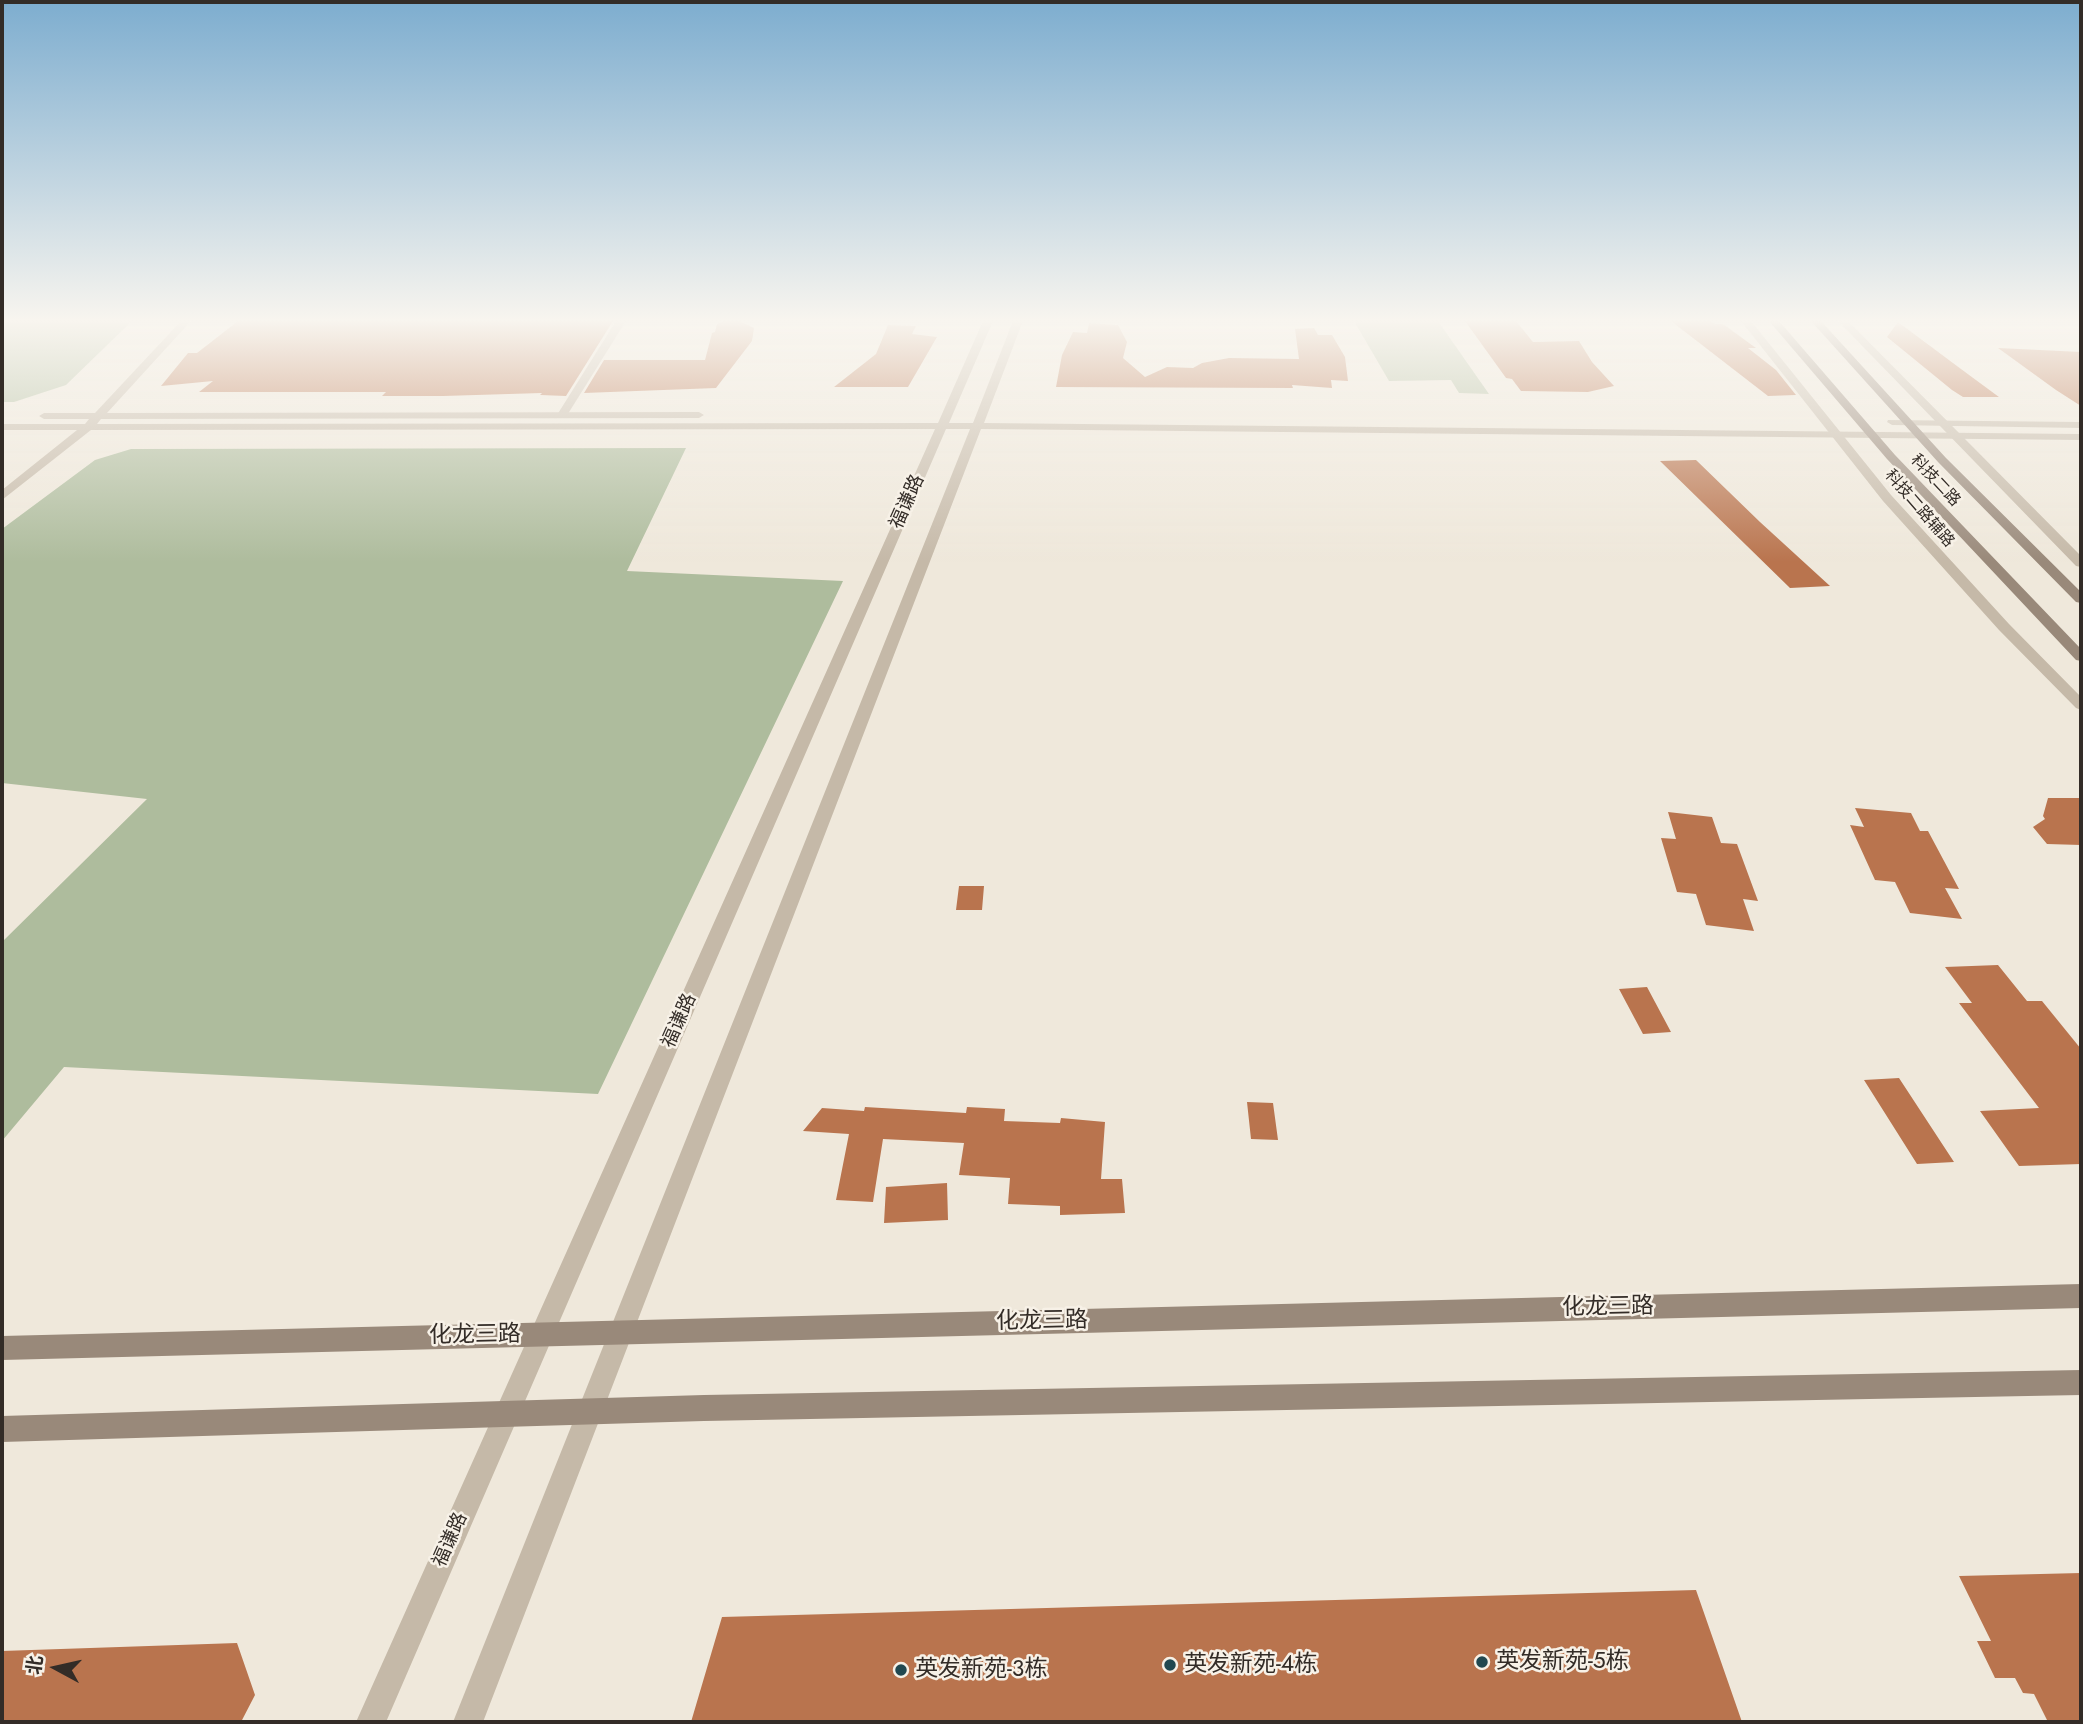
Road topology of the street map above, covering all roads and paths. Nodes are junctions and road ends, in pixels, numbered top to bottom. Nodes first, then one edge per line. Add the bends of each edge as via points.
1 (111, 401) edge
2 (571, 401) edge
3 (953, 401) edge
4 (986, 401) edge
5 (1811, 401) edge
6 (1843, 401) edge
7 (1888, 401) edge
8 (1921, 401) edge
9 (98, 415) junction
10 (562, 415) junction
11 (2, 416) edge
12 (944, 421) junction
13 (978, 421) junction
14 (1827, 421) junction
15 (1860, 422) junction
16 (1907, 423) junction
17 (1943, 424) junction
18 (2081, 425) edge
19 (2, 427) edge
20 (87, 428) junction
21 (1837, 433) junction
22 (1870, 434) junction
23 (1919, 435) junction
24 (1956, 437) junction
25 (2081, 437) edge
26 (2, 496) edge
27 (2081, 563) edge
28 (2081, 599) edge
29 (2081, 657) edge
30 (2081, 705) edge
31 (2081, 1296) edge
32 (621, 1332) junction
33 (542, 1335) junction
34 (2, 1348) edge
35 (2081, 1382) edge
36 (590, 1411) junction
37 (507, 1414) junction
38 (2, 1429) edge
39 (371, 1722) edge
40 (468, 1722) edge

1 - 9 street
2 - 10 street
3 - 12 street, 福谦路
4 - 13 street, 福谦路
5 - 14 street, 科技二路辅路
6 - 15 main road, 科技二路
7 - 16 main road, 科技二路
8 - 17 street
9 - 10 street
9 - 11 street
9 - 20 street
10 - 12 street
12 - 13 street
12 - 20 street
12 - 33 street, 福谦路
13 - 14 street
13 - 21 street
13 - 32 street, 福谦路
14 - 15 street
14 - 21 street, 科技二路辅路
15 - 16 street
15 - 22 main road, 科技二路
16 - 17 street
16 - 23 main road, 科技二路
17 - 18 street
17 - 24 street
19 - 20 street
20 - 26 street
21 - 22 street
21 - 30 street, 科技二路辅路 via 1935,553
22 - 23 street
22 - 29 main road, 科技二路
23 - 24 street
23 - 28 main road, 科技二路
24 - 25 street
24 - 27 street
31 - 32 main road, 化龙三路
32 - 33 main road, 化龙三路
32 - 36 street, 福谦路
33 - 34 main road, 化龙三路
33 - 37 street, 福谦路
35 - 36 main road
36 - 37 main road
36 - 40 street, 福谦路
37 - 38 main road
37 - 39 street, 福谦路

